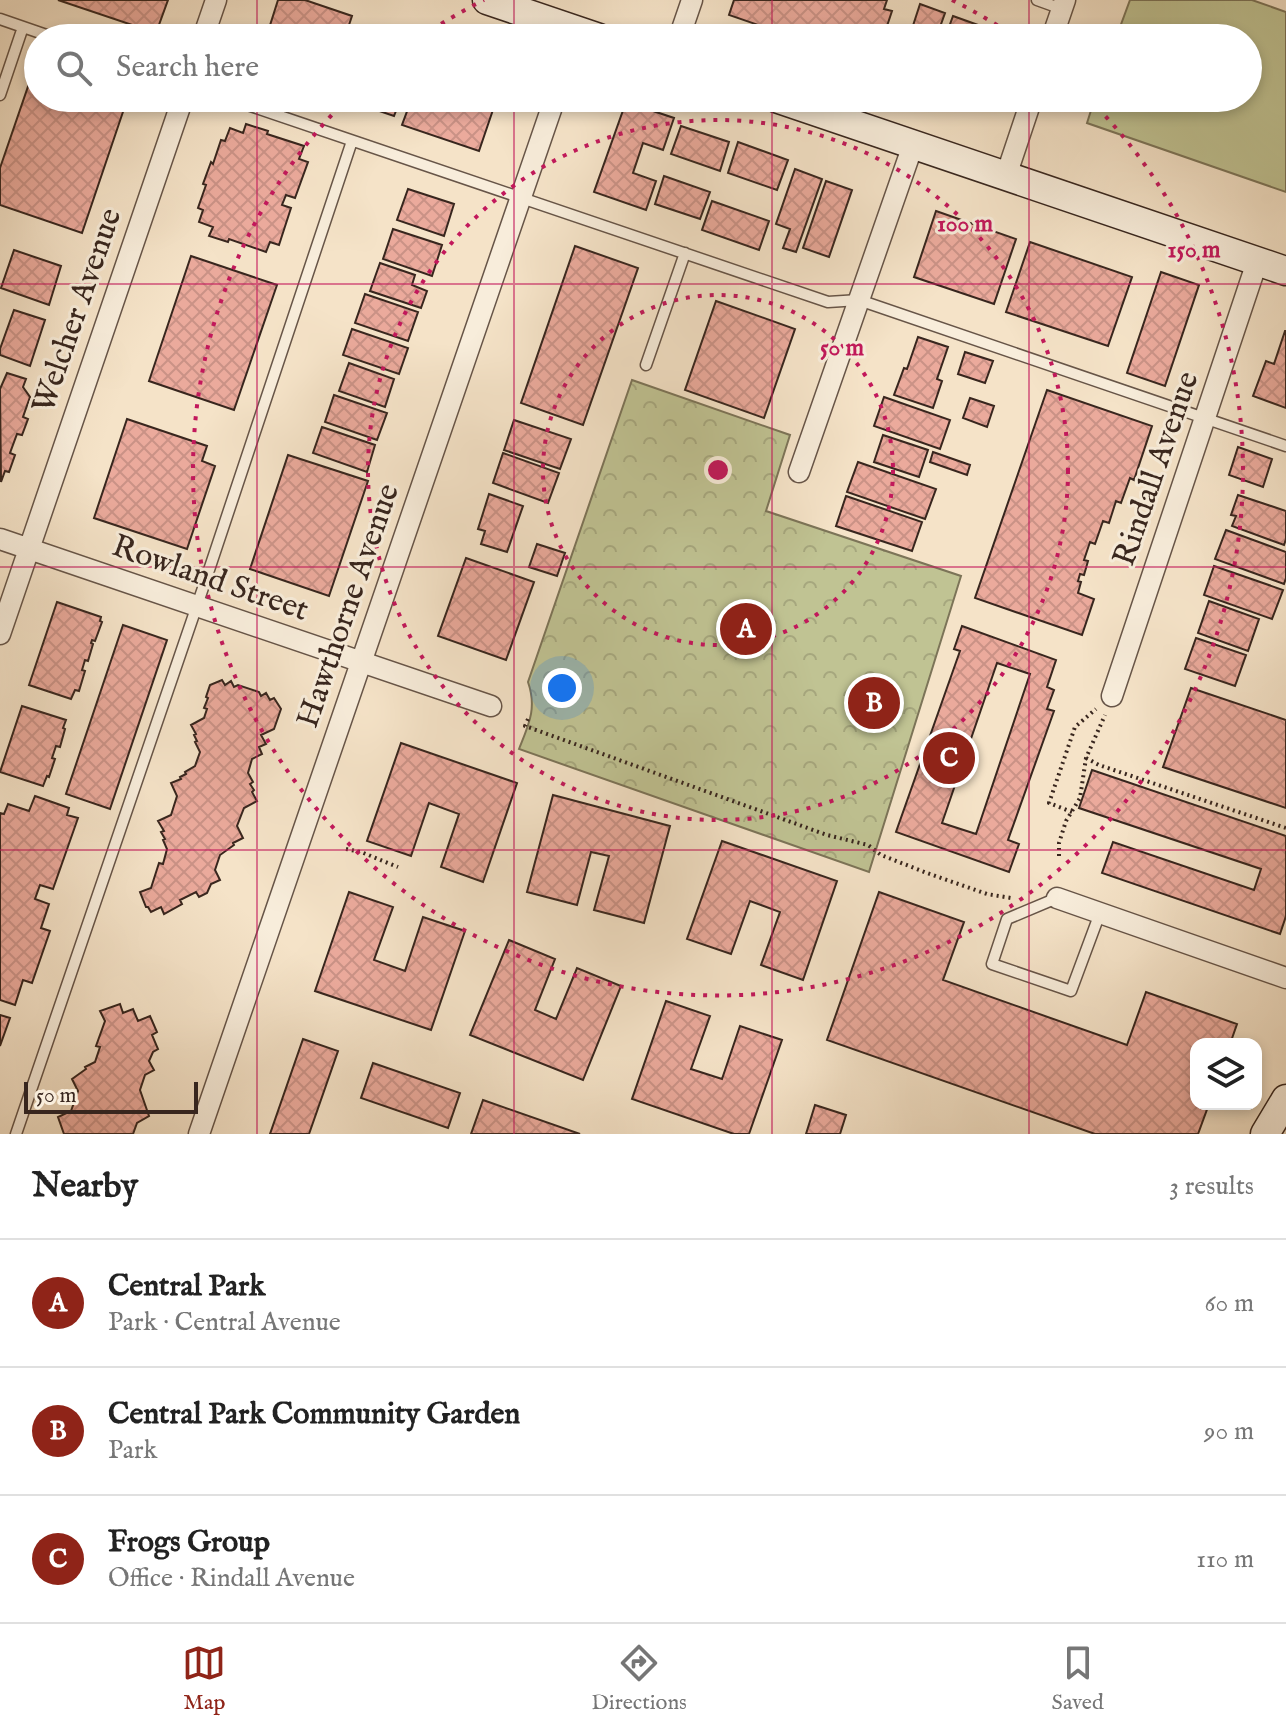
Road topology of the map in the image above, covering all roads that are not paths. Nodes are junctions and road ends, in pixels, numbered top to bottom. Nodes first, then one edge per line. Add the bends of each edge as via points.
1 (216, 0) edge
2 (487, 0) edge
3 (692, 0) edge
4 (1037, 0) edge
5 (1064, 4) edge
6 (0, 19) edge
7 (208, 24) edge
8 (552, 24) edge
9 (684, 24) edge
10 (1057, 24) edge
11 (23, 27) joint
12 (0, 95) edge
13 (178, 112) edge
14 (268, 112) edge
15 (550, 112) edge
16 (817, 112) edge
17 (1027, 112) edge
18 (352, 141) junction
19 (913, 145) junction
20 (1006, 176) junction
21 (521, 198) junction
22 (685, 253) junction
23 (1257, 262) junction
24 (1286, 271) edge
25 (859, 300) junction
26 (646, 365) dead end
27 (1206, 419) junction
28 (1286, 446) edge
29 (799, 472) dead end
30 (0, 539) edge
31 (29, 549) junction
32 (197, 607) junction
33 (0, 634) edge
34 (362, 662) junction
35 (1112, 696) road end
36 (491, 706) dead end
37 (1057, 898) joint
38 (1100, 913) junction
39 (1286, 978) edge
40 (1286, 1099) edge
41 (1286, 1123) edge
42 (16, 1134) edge
43 (199, 1134) edge
44 (1265, 1134) edge
45 (1284, 1134) edge

1 - 7 street
2 - 8 main road
3 - 9 street
4 - 5 lane
5 - 10 street
6 - 11 lane
11 - 12 lane
13 - 31 street, Welcher Avenue
14 - 18 lane
15 - 21 street, Hawthorne Avenue
16 - 19 main road
17 - 20 street
18 - 21 lane
18 - 32 lane
19 - 20 main road
19 - 25 street
20 - 23 main road
21 - 22 lane
21 - 34 street, Hawthorne Avenue
22 - 25 lane via 828,302
22 - 26 lane
23 - 24 main road
23 - 27 street, Rindall Avenue
25 - 27 lane
25 - 29 street
27 - 28 lane
27 - 35 street, Rindall Avenue
30 - 31 street, Rowland Street
31 - 32 street, Rowland Street
31 - 33 street, Welcher Avenue
32 - 34 street, Rowland Street
32 - 42 lane
34 - 36 street, Rowland Street
34 - 43 street, Hawthorne Avenue
37 - 38 street
37 - 38 lane via 1007,919 992,964 1071,991
38 - 39 street
40 - 44 main road
41 - 45 main road

